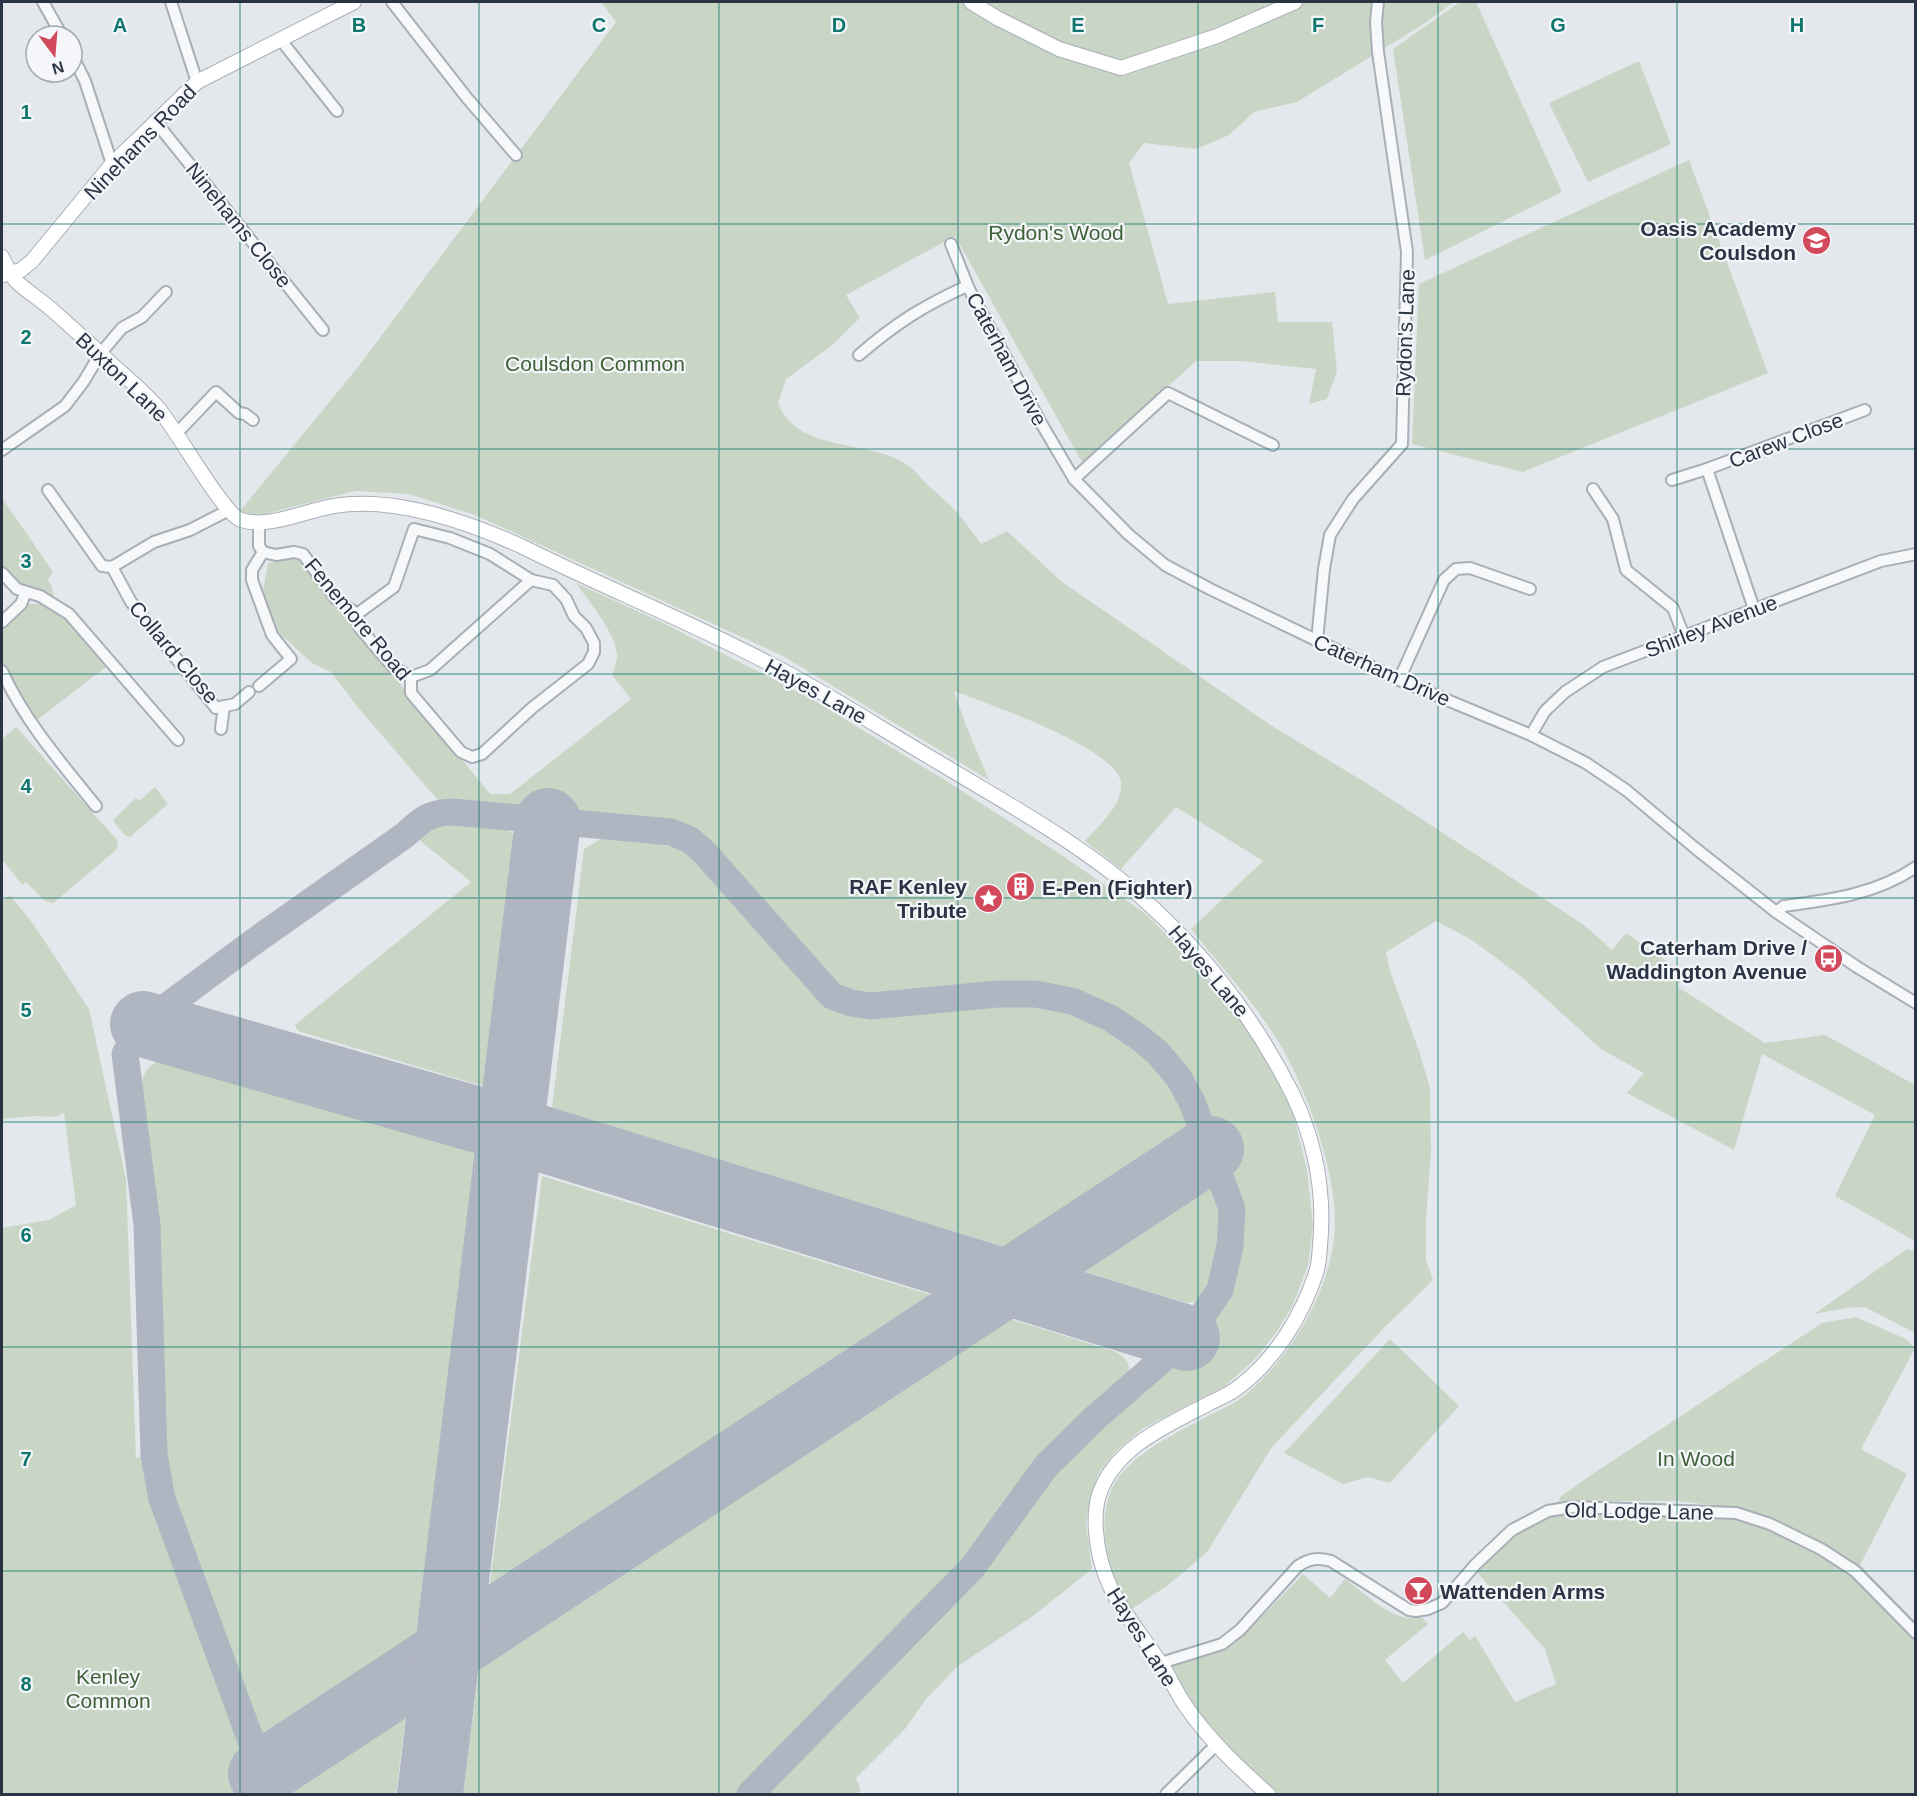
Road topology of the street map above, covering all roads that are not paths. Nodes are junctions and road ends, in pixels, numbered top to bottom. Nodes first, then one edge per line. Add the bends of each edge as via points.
1 (43, 2) edge
2 (171, 2) edge
3 (354, 2) edge
4 (392, 2) edge
5 (971, 2) edge
6 (1295, 2) edge
7 (1378, 2) edge
8 (55, 24) edge
9 (279, 39) junction
10 (84, 79) edge
11 (197, 82) junction
12 (338, 111) dead end
13 (155, 121) junction
14 (516, 155) dead end
15 (112, 164) junction
16 (951, 244) dead end
17 (2, 257) edge
18 (6, 274) edge
19 (968, 286) junction
20 (166, 292) dead end
21 (323, 330) dead end
22 (100, 354) junction
23 (859, 355) dead end
24 (1865, 410) dead end
25 (253, 420) dead end
26 (177, 433) junction
27 (1273, 445) dead end
28 (2, 450) edge
29 (1707, 469) junction
30 (1074, 479) junction
31 (1672, 480) dead end
32 (1593, 489) dead end
33 (48, 490) dead end
34 (229, 510) junction
35 (260, 522) junction
36 (263, 552) junction
37 (1916, 554) edge
38 (112, 567) junction
39 (2, 573) edge
40 (531, 580) junction
41 (1530, 589) dead end
42 (26, 592) junction
43 (1754, 609) junction
44 (357, 614) junction
45 (2, 622) edge
46 (1684, 636) junction
47 (1317, 641) junction
48 (2, 670) edge
49 (411, 677) junction
50 (1399, 680) junction
51 (224, 706) junction
52 (220, 729) dead end
53 (1531, 735) junction
54 (178, 740) dead end
55 (96, 806) dead end
56 (1916, 867) edge
57 (1776, 912) junction
58 (1916, 1003) edge
59 (1916, 1633) edge
60 (1161, 1663) junction
61 (1216, 1745) junction
62 (1166, 1794) edge
63 (1269, 1794) edge

1 - 8 street
2 - 11 street
3 - 9 street, Ninehams Road
4 - 14 street
5 - 6 street via 1059,49 1121,68 1217,36
7 - 47 street, Rydon's Lane via 1380,66 1407,252 1402,444 1353,499 1330,535
9 - 11 street, Ninehams Road
9 - 12 street
10 - 15 street
11 - 13 street, Ninehams Road
13 - 15 street, Ninehams Road
13 - 21 street, Ninehams Close
15 - 18 street, Ninehams Road via 32,261 21,270
16 - 19 street, Caterham Drive
17 - 18 street, Buxton Lane
18 - 22 street, Buxton Lane via 50,307
19 - 23 street via 893,326
19 - 30 street, Caterham Drive
20 - 22 street via 142,317 122,328
22 - 26 street, Buxton Lane via 157,407
22 - 28 street via 65,406
24 - 29 street, Carew Close
25 - 26 street via 216,392
26 - 34 street, Buxton Lane
27 - 30 street via 1168,393
29 - 31 street, Carew Close
29 - 43 street, Carew Close
30 - 47 street, Caterham Drive via 1165,565
32 - 46 street via 1613,519 1626,570 1673,608
33 - 38 street via 102,566
34 - 35 street, Buxton Lane via 237,519
34 - 38 street via 190,530 154,542
35 - 36 street via 259,546
35 - 60 street, Hayes Lane via 356,504 404,508 446,518 494,534 732,645 824,693 1072,846 1115,876 1178,932 1223,984 1254,1024 1302,1114 1322,1193 1322,1230 1318,1269 1304,1303 1264,1364 1237,1389 1129,1449 1107,1476 1098,1497 1097,1550 1108,1585
36 - 44 street, Fenemore Road via 303,554 336,599
36 - 51 street, Collard Close via 252,570 252,580 272,635 291,659 235,704
37 - 43 street, Shirley Avenue via 1881,561
38 - 51 street, Collard Close via 131,602 216,708
39 - 42 street via 17,589
40 - 44 street via 490,554 414,529 394,587
40 - 49 street via 430,670
40 - 49 street, Fenemore Road via 553,585 566,598 594,643 594,652 588,664 482,754 472,757 461,752 411,693
41 - 50 street via 1470,568 1456,569 1444,580
42 - 45 street via 21,604
42 - 54 street via 69,614
43 - 46 street, Shirley Avenue
44 - 49 street, Fenemore Road via 359,627 393,667
46 - 53 street, Shirley Avenue via 1603,668 1565,692 1545,711
47 - 50 street, Caterham Drive
48 - 55 street via 11,692
50 - 53 street, Caterham Drive
51 - 52 street
53 - 57 street, Caterham Drive via 1586,763 1626,790
56 - 57 street via 1856,894 1784,906
57 - 58 street, Caterham Drive
59 - 60 street, Old Lodge Lane via 1855,1571 1770,1524 1736,1513 1572,1507 1548,1511 1512,1530 1442,1603 1428,1609 1409,1610 1331,1561 1308,1560 1222,1644
60 - 61 street, Hayes Lane via 1184,1704
61 - 62 street
61 - 63 street, Hayes Lane

